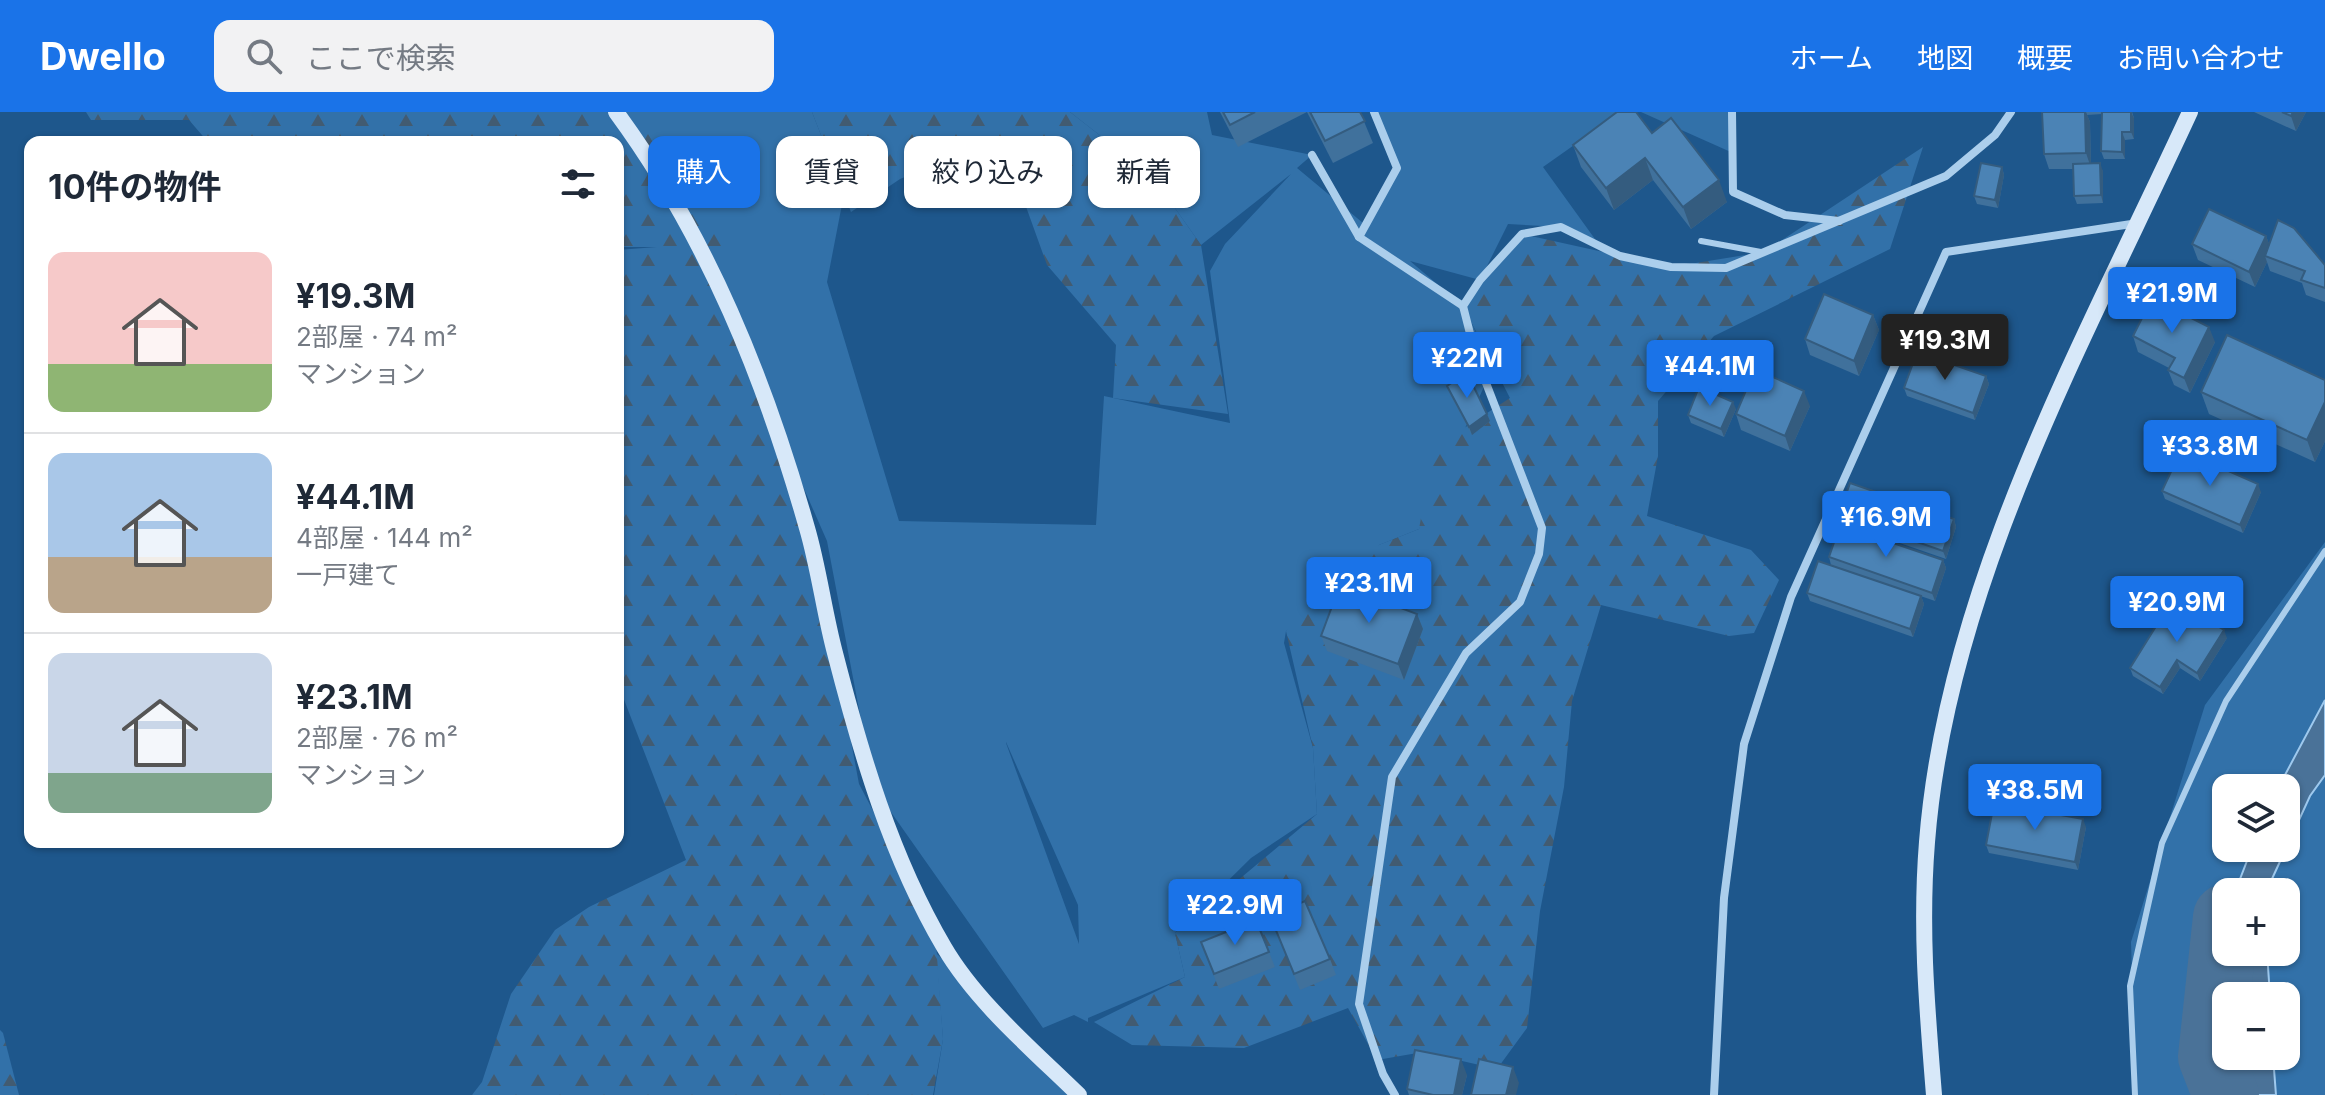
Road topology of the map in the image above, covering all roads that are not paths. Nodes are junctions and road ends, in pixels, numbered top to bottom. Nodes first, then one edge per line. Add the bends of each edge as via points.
1 (616, 112) edge
2 (1374, 112) edge
3 (1732, 112) edge
4 (2011, 112) edge
5 (2190, 112) edge
6 (1312, 155) dead end
7 (1839, 221) junction
8 (2139, 223) junction
9 (1359, 237) junction
10 (1701, 241) dead end
11 (1765, 252) junction
12 (1463, 306) junction
13 (2325, 551) edge
14 (1079, 1095) edge
15 (1395, 1095) edge
16 (1714, 1095) edge
17 (1934, 1095) edge
18 (2135, 1095) edge

1 - 14 street via 680,208 722,289 772,410 865,760 902,865 945,950 1002,1020
2 - 9 street via 1397,168
3 - 7 street via 1733,192 1785,215
4 - 7 street via 1995,135 1946,176
5 - 8 street
6 - 9 street
7 - 11 street
8 - 16 street via 1946,252 1791,597 1744,744 1724,898
8 - 17 street via 2023,476 1973,609 1948,704 1927,839 1922,957
9 - 12 street
10 - 11 lane
11 - 12 street via 1726,268 1671,267 1620,256 1561,227 1522,234
12 - 15 street via 1476,357 1542,528 1539,554 1520,602 1466,653 1392,777 1359,1004
13 - 18 lane via 2226,701 2162,843 2130,986

